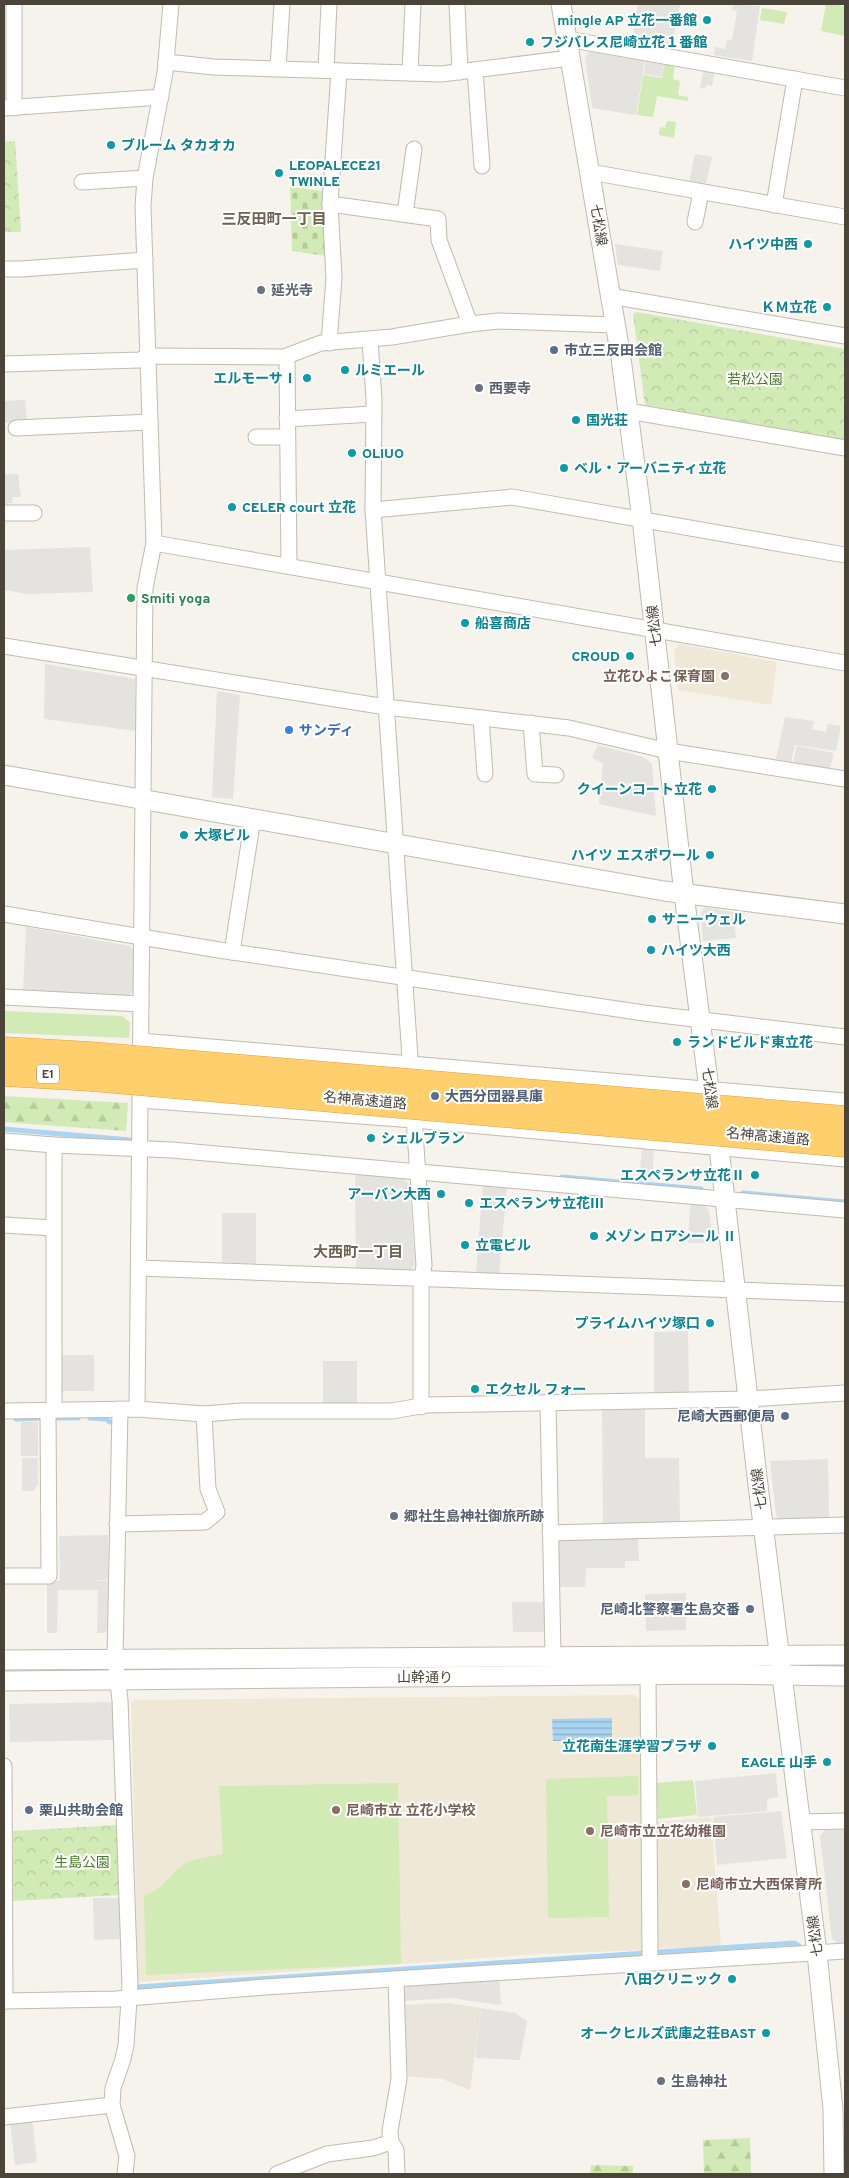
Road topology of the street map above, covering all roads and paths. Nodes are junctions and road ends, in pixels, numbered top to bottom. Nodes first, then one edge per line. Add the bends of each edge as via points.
1 (14, 4) edge
2 (171, 4) edge
3 (282, 4) edge
4 (329, 4) edge
5 (413, 4) edge
6 (457, 4) edge
7 (561, 4) edge
8 (567, 39) junction
9 (570, 58) junction
10 (166, 62) junction
11 (278, 68) junction
12 (333, 70) junction
13 (468, 71) junction
14 (410, 73) junction
15 (795, 79) junction
16 (845, 88) edge
17 (161, 97) junction
18 (9, 108) edge
19 (414, 149) dead end
20 (482, 166) dead end
21 (590, 172) junction
22 (145, 178) junction
23 (82, 182) dead end
24 (701, 192) junction
25 (330, 204) junction
26 (774, 204) junction
27 (405, 214) junction
28 (845, 217) edge
29 (695, 222) dead end
30 (145, 260) junction
31 (4, 269) edge
32 (610, 296) junction
33 (470, 324) junction
34 (615, 325) junction
35 (845, 336) edge
36 (370, 340) junction
37 (330, 343) junction
38 (147, 356) junction
39 (287, 357) junction
40 (4, 364) edge
41 (628, 412) junction
42 (373, 414) junction
43 (287, 418) junction
44 (150, 422) junction
45 (16, 428) dead end
46 (256, 437) dead end
47 (287, 438) junction
48 (845, 448) edge
49 (372, 510) junction
50 (34, 512) dead end
51 (4, 513) edge
52 (642, 520) junction
53 (154, 543) junction
54 (845, 555) edge
55 (289, 566) junction
56 (377, 582) junction
57 (655, 631) junction
58 (4, 646) edge
59 (845, 663) edge
60 (144, 669) junction
61 (386, 707) junction
62 (481, 718) junction
63 (531, 723) junction
64 (668, 751) junction
65 (485, 774) dead end
66 (556, 774) dead end
67 (4, 775) edge
68 (845, 779) edge
69 (143, 799) junction
70 (253, 818) junction
71 (395, 843) junction
72 (684, 894) junction
73 (4, 914) edge
74 (845, 914) edge
75 (142, 938) junction
76 (232, 952) junction
77 (404, 977) junction
78 (4, 996) edge
79 (141, 1004) junction
80 (700, 1020) junction
81 (845, 1037) edge
82 (141, 1041) junction
83 (4, 1051) edge
84 (410, 1064) junction
85 (91, 1067) junction
86 (4, 1072) edge
87 (709, 1089) junction
88 (140, 1100) junction
89 (845, 1101) edge
90 (414, 1120) junction
91 (845, 1120) edge
92 (4, 1141) edge
93 (845, 1143) edge
94 (54, 1145) junction
95 (719, 1148) junction
96 (140, 1150) junction
97 (845, 1159) edge
98 (417, 1172) junction
99 (724, 1200) junction
100 (845, 1210) edge
101 (4, 1225) edge
102 (53, 1228) junction
103 (139, 1268) junction
104 (422, 1277) junction
105 (737, 1290) junction
106 (845, 1294) edge
107 (845, 1393) edge
108 (749, 1399) junction
109 (548, 1402) junction
110 (421, 1407) junction
111 (137, 1408) junction
112 (120, 1409) junction
113 (51, 1410) junction
114 (4, 1411) edge
115 (204, 1414) junction
116 (117, 1524) junction
117 (845, 1525) edge
118 (763, 1527) junction
119 (550, 1533) junction
120 (4, 1576) edge
121 (779, 1654) junction
122 (553, 1655) junction
123 (845, 1655) edge
124 (115, 1659) junction
125 (4, 1660) edge
126 (648, 1675) junction
127 (782, 1675) junction
128 (845, 1676) edge
129 (118, 1680) junction
130 (4, 1681) edge
131 (4, 1766) edge
132 (845, 1821) edge
133 (801, 1822) junction
134 (4, 1856) edge
135 (845, 1951) edge
136 (650, 1953) dead end
137 (817, 1953) junction
138 (396, 1980) junction
139 (128, 1998) junction
140 (5, 2001) edge
141 (112, 2105) junction
142 (839, 2108) edge
143 (4, 2117) edge
144 (391, 2142) junction
145 (125, 2174) edge
146 (277, 2174) edge
147 (397, 2174) edge
148 (834, 2174) edge

1 - 18 street
2 - 10 street
3 - 11 street
4 - 12 street
5 - 14 street
6 - 13 street
7 - 8 street, 七松線
8 - 9 street, 七松線
8 - 15 street
9 - 13 street
9 - 21 street, 七松線
10 - 11 street
10 - 17 street
11 - 12 street
12 - 14 street
12 - 25 street
13 - 14 street
13 - 20 street
15 - 16 street
15 - 26 street
17 - 18 street
17 - 22 street
19 - 27 street
21 - 24 street
21 - 32 street, 七松線
22 - 23 street
22 - 30 street
24 - 26 street
24 - 29 street
25 - 27 street
25 - 37 street via 334,278
26 - 28 street
27 - 33 street via 438,219 439,240
30 - 31 street
30 - 38 street
32 - 34 street, 七松線
32 - 35 street
33 - 34 street
33 - 36 street
34 - 41 street, 七松線
36 - 37 street
36 - 42 street
37 - 39 street via 321,343
38 - 39 street
38 - 40 street via 140,360
38 - 44 street
39 - 43 street
41 - 48 street
41 - 52 street, 七松線
42 - 43 street
42 - 49 street
43 - 47 street
44 - 45 street
44 - 53 street
46 - 47 street
47 - 55 street
49 - 52 street via 512,497
49 - 56 street
50 - 51 street
52 - 54 street
52 - 57 street, 七松線
53 - 55 street
53 - 60 street via 145,588
55 - 56 street
56 - 57 street
56 - 61 street
57 - 59 street
57 - 64 street, 七松線
58 - 60 street
60 - 61 street
60 - 69 street
61 - 62 street
61 - 71 street
62 - 63 street
62 - 65 street
63 - 64 street via 587,731
63 - 66 street via 535,774
64 - 68 street
64 - 72 street, 七松線
67 - 69 street
69 - 70 street
69 - 75 street
70 - 71 street
70 - 76 street
71 - 72 street
71 - 77 street
72 - 74 street
72 - 80 street, 七松線
73 - 75 street
75 - 76 street
75 - 79 street
76 - 77 street
77 - 80 street
77 - 84 street
78 - 79 street
79 - 82 street
80 - 81 street
80 - 87 street, 七松線
82 - 84 street
82 - 88 street
83 - 85 highway, 名神高速道路 / E1
84 - 87 street
84 - 90 street
85 - 86 highway, 名神高速道路 / E1
85 - 91 highway, 名神高速道路 / E1, bridge
85 - 93 highway, 名神高速道路 / E1, bridge
87 - 89 street
87 - 95 street, 七松線
88 - 90 street
88 - 96 street
90 - 95 street
90 - 98 street
92 - 94 street
94 - 96 street
94 - 102 street
95 - 97 street
95 - 99 street, 七松線
96 - 98 street
96 - 103 street
98 - 99 street
98 - 104 street via 424,1265
99 - 100 street
99 - 105 street, 七松線
101 - 102 street
102 - 113 street
103 - 104 street
103 - 111 street
104 - 105 street
104 - 110 street
105 - 106 street
105 - 108 street, 七松線
107 - 108 street
108 - 109 street
108 - 118 street, 七松線
109 - 110 street
109 - 119 street
110 - 115 street via 392,1411
111 - 112 street
111 - 115 street
112 - 113 street
112 - 116 street
113 - 114 street
113 - 120 street via 49,1576
115 - 116 street via 208,1489 218,1512 205,1522
116 - 124 street
117 - 118 street
118 - 119 street
118 - 121 street, 七松線
119 - 122 street
121 - 122 street, 山幹通り
121 - 123 street, 山幹通り
121 - 127 street, 七松線
122 - 124 street, 山幹通り
124 - 125 street, 山幹通り
124 - 129 street
126 - 127 street, 山幹通り
126 - 129 street, 山幹通り
126 - 136 street
127 - 128 street, 山幹通り
127 - 133 street, 七松線
129 - 130 street, 山幹通り
129 - 139 street via 127,1880
131 - 134 street
132 - 133 street
133 - 137 street, 七松線
134 - 140 street
135 - 137 street
137 - 138 street
137 - 142 street, 七松線
138 - 139 street
138 - 144 street via 400,2080
139 - 140 street
139 - 141 street via 126,2045 112,2088
141 - 143 street
141 - 145 street via 127,2156
142 - 148 street, 七松線
144 - 146 street via 373,2148 327,2154
144 - 147 street via 396,2150

